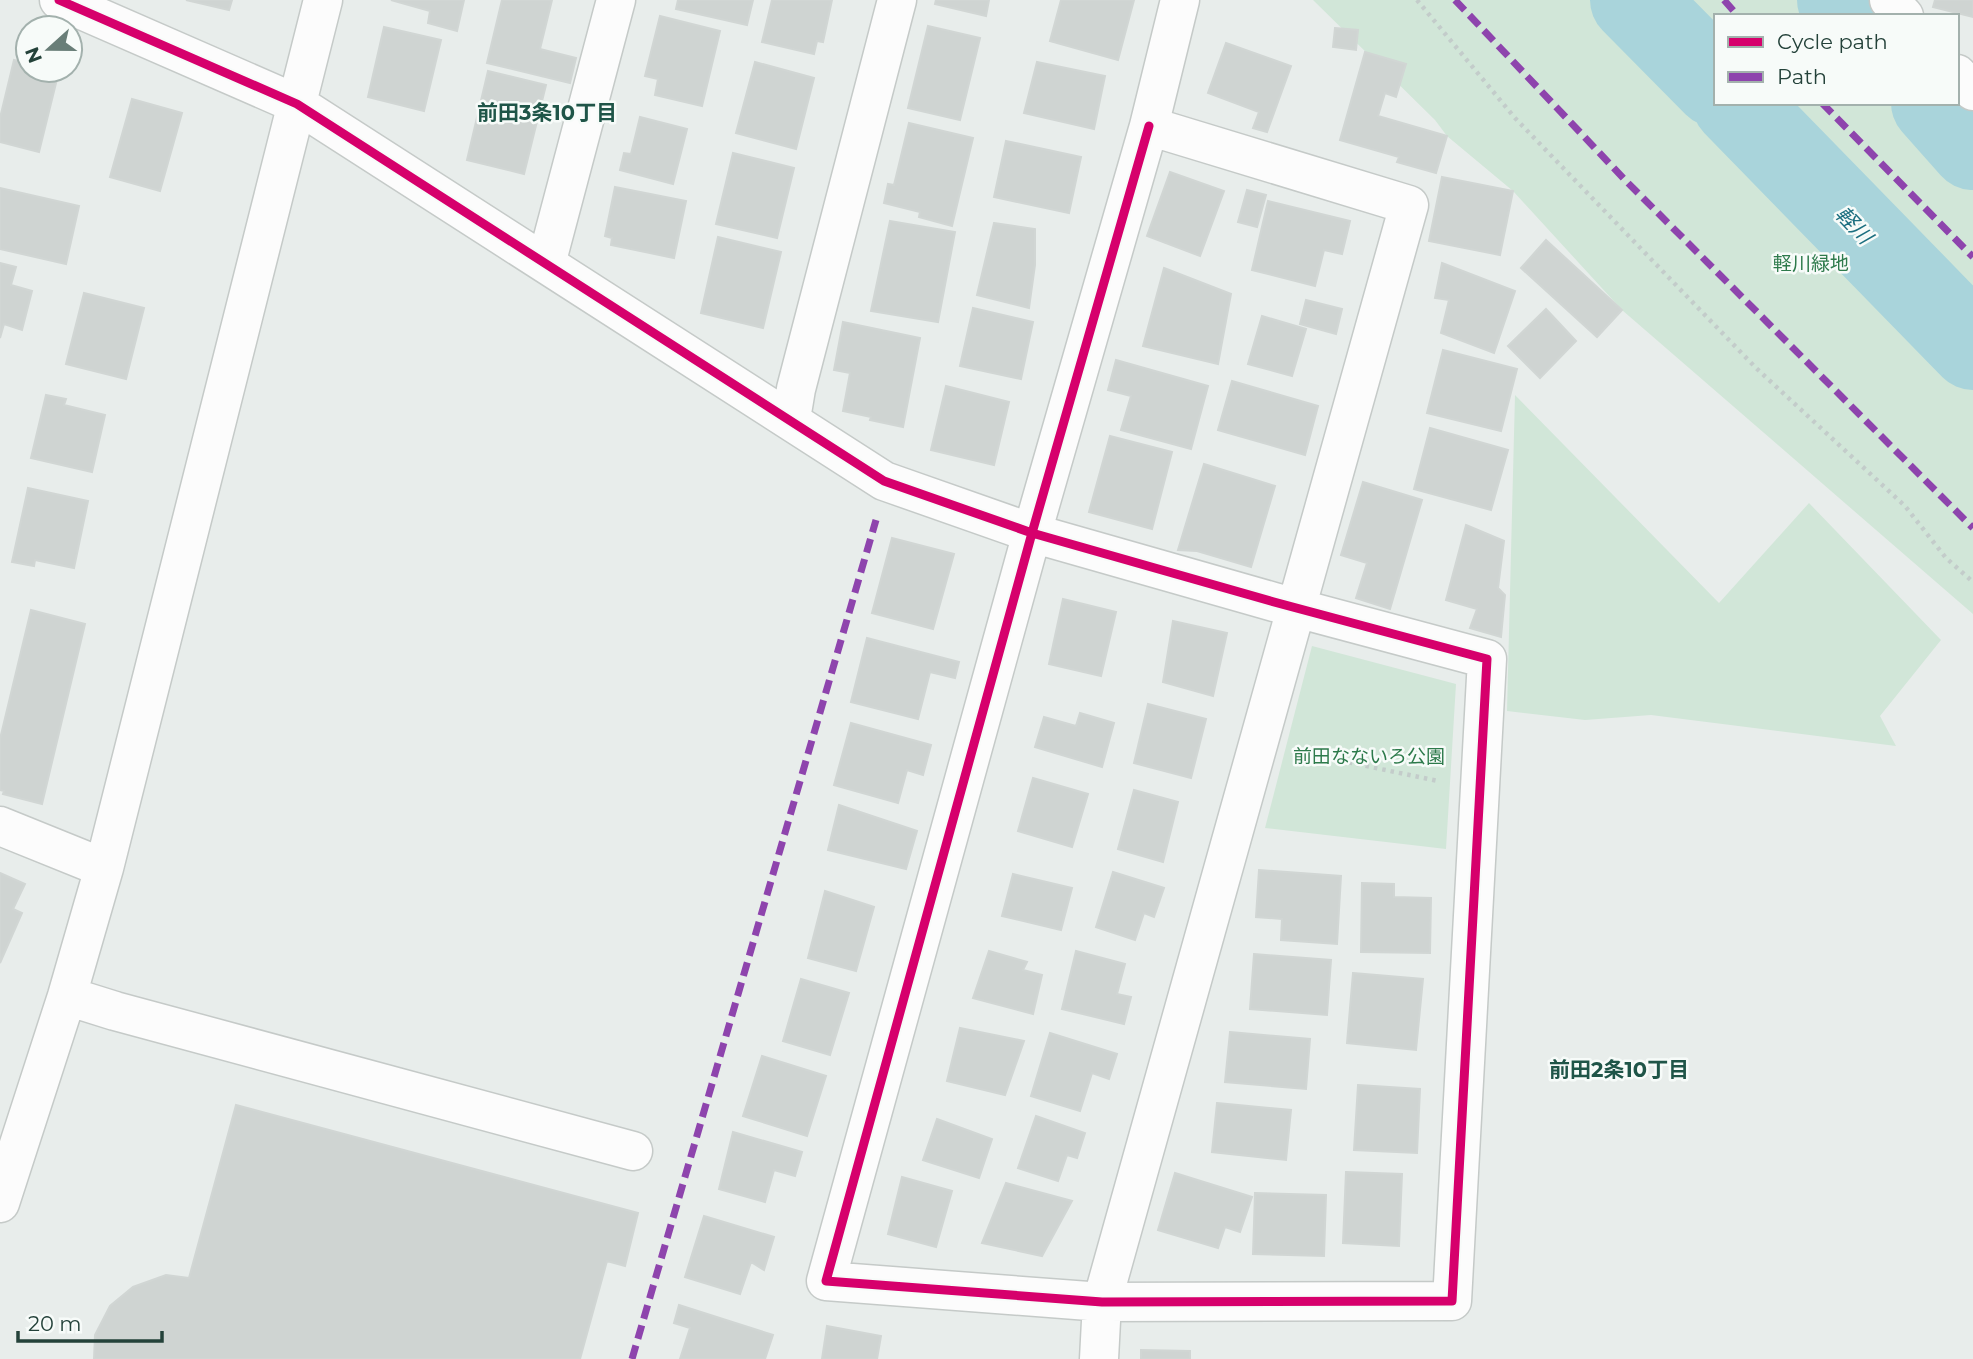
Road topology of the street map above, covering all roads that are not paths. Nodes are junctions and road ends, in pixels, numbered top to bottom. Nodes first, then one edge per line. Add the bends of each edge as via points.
1 (59, 0) edge
2 (323, 0) edge
3 (616, 0) edge
4 (897, 0) edge
5 (1180, 0) edge
6 (1889, 0) edge
7 (1902, 14) edge
8 (1959, 76) edge
9 (1973, 91) edge
10 (297, 104) junction
11 (1149, 127) junction
12 (547, 264) junction
13 (791, 419) junction
14 (1032, 533) junction
15 (1297, 609) junction
16 (0, 826) edge
17 (104, 868) junction
18 (66, 996) junction
19 (633, 1151) dead end
20 (0, 1203) edge
21 (1102, 1302) junction
22 (1099, 1359) edge

1 - 10 street
2 - 10 street
3 - 12 street
4 - 13 street
5 - 11 street
6 - 7 street
8 - 9 street
10 - 12 street
10 - 17 street
11 - 14 street
11 - 15 street via 1409,205
12 - 13 street
13 - 14 street via 884,481
14 - 15 street
14 - 21 street via 826,1281
15 - 21 street
15 - 21 street via 1487,659 1452,1301
16 - 17 street
17 - 18 street
18 - 19 street
18 - 20 street
21 - 22 street

